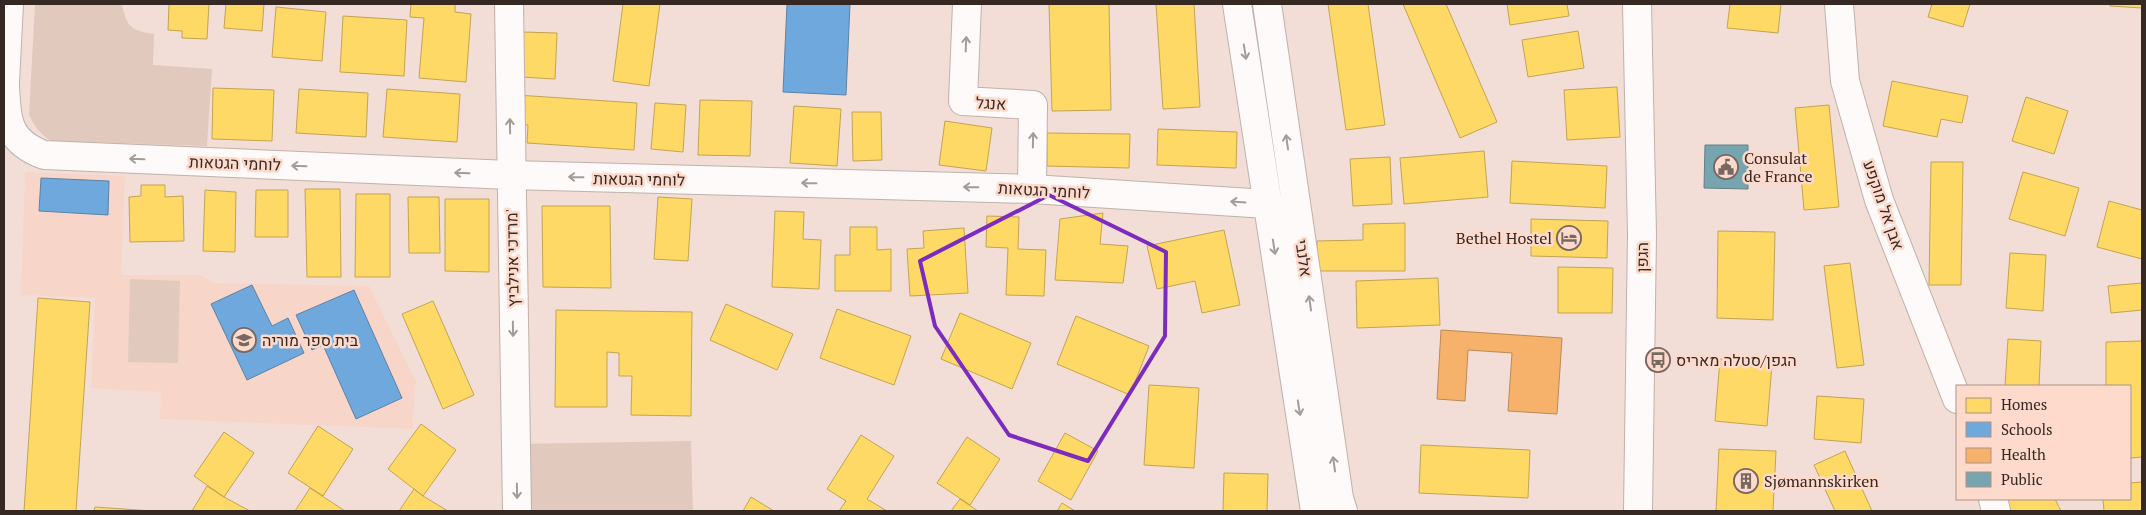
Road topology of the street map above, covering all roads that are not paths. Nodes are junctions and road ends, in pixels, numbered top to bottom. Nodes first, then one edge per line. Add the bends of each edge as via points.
1 (9, 4) edge
2 (509, 4) edge
3 (967, 4) edge
4 (1237, 4) edge
5 (1267, 4) edge
6 (1637, 4) edge
7 (1839, 4) edge
8 (4, 94) edge
9 (510, 175) junction
10 (1032, 189) junction
11 (1267, 204) junction
12 (1302, 244) junction
13 (1956, 396) edge
14 (517, 511) edge
15 (1315, 511) edge
16 (1343, 511) edge
17 (1638, 511) edge

1 - 8 street, לוחמי הגטאות
9 -> 2 street, מרדכי אנילביץ'
10 -> 3 street, אנגל via 1033,105 963,101
4 -> 11 street, אלנבי
12 -> 5 street, אלנבי
6 - 17 street, הגפן via 1642,234
7 - 13 street, אבן אל מוקפע via 1846,81 1880,200
9 -> 8 street, לוחמי הגטאות via 44,155 30,150 16,137 6,118
10 -> 9 street, לוחמי הגטאות
9 -> 14 street, מרדכי אנילביץ'
11 -> 10 street, לוחמי הגטאות
11 - 12 street via 1290,223
11 -> 15 street, אלנבי
16 -> 12 street, אלנבי

